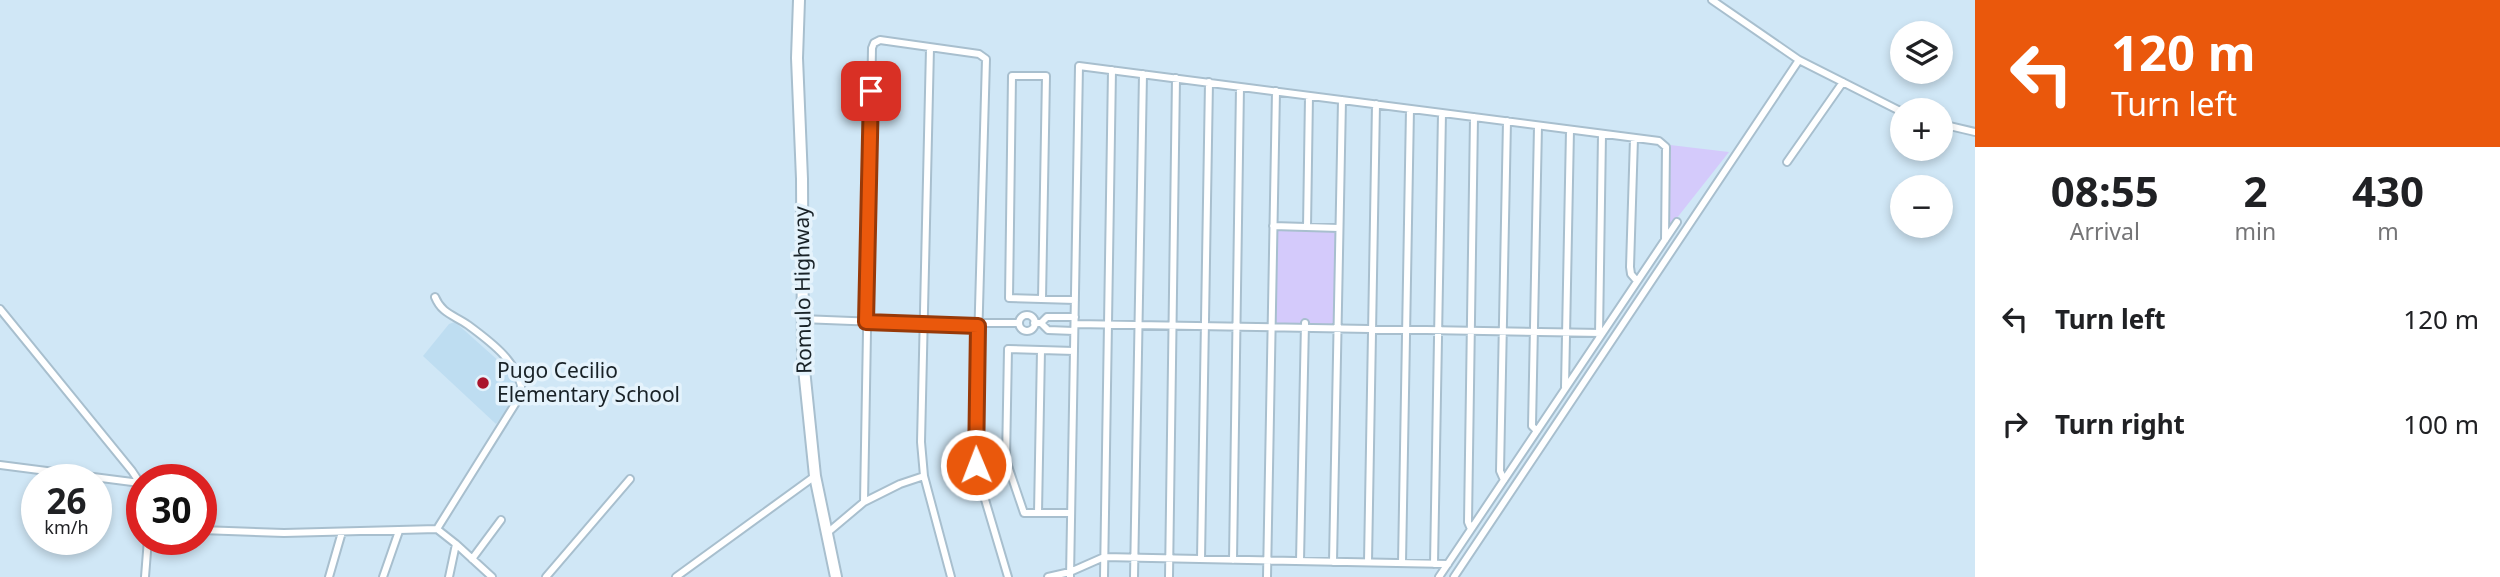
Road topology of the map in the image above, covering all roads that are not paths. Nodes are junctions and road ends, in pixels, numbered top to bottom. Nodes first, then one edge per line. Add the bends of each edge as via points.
1 (799, 0) edge
2 (1712, 0) edge
3 (930, 48) junction
4 (1799, 60) junction
5 (1112, 70) junction
6 (1143, 74) junction
7 (1176, 78) junction
8 (1209, 82) junction
9 (1843, 82) junction
10 (1240, 87) junction
11 (1276, 91) junction
12 (1309, 96) junction
13 (1342, 100) junction
14 (1376, 104) junction
15 (1890, 106) edge
16 (1410, 109) junction
17 (1442, 113) junction
18 (1474, 117) junction
19 (1507, 121) junction
20 (1538, 125) junction
21 (1953, 127) edge
22 (1570, 130) junction
23 (1975, 132) edge
24 (1602, 134) junction
25 (1634, 138) junction
26 (1787, 162) dead end
27 (1677, 222) dead end
28 (1273, 226) junction
29 (1307, 227) junction
30 (1339, 228) junction
31 (1665, 240) junction
32 (1637, 281) junction
33 (435, 297) dead end
34 (1042, 299) junction
35 (1075, 300) junction
36 (0, 309) edge
37 (801, 319) junction
38 (866, 322) junction
39 (1038, 323) junction
40 (923, 324) junction
41 (978, 324) junction
42 (1075, 324) junction
43 (1108, 324) junction
44 (1139, 325) junction
45 (1305, 325) junction
46 (1172, 326) junction
47 (1205, 326) junction
48 (1237, 327) junction
49 (1271, 327) junction
50 (1337, 328) junction
51 (1372, 329) junction
52 (1406, 330) junction
53 (1438, 330) junction
54 (1471, 331) junction
55 (1503, 331) junction
56 (1534, 332) junction
57 (1567, 332) junction
58 (1600, 335) junction
59 (1041, 350) junction
60 (1074, 351) junction
61 (1566, 388) junction
62 (1536, 431) junction
63 (0, 465) edge
64 (126, 467) edge
65 (816, 476) junction
66 (924, 476) junction
67 (630, 479) dead end
68 (1504, 480) junction
69 (126, 481) edge
70 (864, 502) junction
71 (1038, 513) junction
72 (1071, 513) junction
73 (501, 520) dead end
74 (437, 529) junction
75 (1471, 529) junction
76 (217, 530) edge
77 (399, 531) junction
78 (342, 532) junction
79 (826, 534) junction
80 (456, 544) junction
81 (147, 555) edge
82 (1104, 557) junction
83 (1135, 558) junction
84 (1168, 558) junction
85 (472, 559) junction
86 (1201, 559) junction
87 (1233, 560) junction
88 (1267, 560) junction
89 (1300, 561) junction
90 (1333, 562) junction
91 (1368, 562) junction
92 (1402, 563) junction
93 (1434, 564) junction
94 (1448, 564) junction
95 (1070, 574) edge
96 (145, 577) edge
97 (329, 577) edge
98 (383, 577) edge
99 (449, 577) edge
100 (492, 577) edge
101 (546, 577) edge
102 (676, 577) edge
103 (836, 577) edge
104 (951, 577) edge
105 (1008, 577) edge
106 (1048, 577) edge
107 (1104, 577) edge
108 (1135, 577) edge
109 (1169, 577) edge
110 (1267, 577) edge
111 (1439, 577) edge
112 (1454, 577) edge

1 - 37 highway, Romulo Highway
2 - 4 street
3 - 38 street via 880,40 872,44
3 - 40 street
3 - 41 street via 979,54 986,59
4 - 9 street
4 - 112 street
5 - 6 street
5 - 35 street via 1079,65
5 - 43 street
6 - 7 street
6 - 44 street
7 - 8 street
7 - 46 street
8 - 10 street
8 - 47 street
9 - 15 street
9 - 26 street
10 - 11 street
10 - 48 street
11 - 12 street
11 - 28 street
12 - 13 street
12 - 29 street
13 - 14 street
13 - 30 street
14 - 16 street
14 - 51 street
16 - 17 street
16 - 52 street
17 - 18 street
17 - 53 street
18 - 19 street
18 - 54 street
19 - 20 street
19 - 55 street
20 - 22 street
20 - 56 street
21 - 23 street
22 - 24 street
22 - 57 street
24 - 25 street
24 - 58 street
25 - 31 street via 1659,141 1666,147
25 - 32 street via 1630,267
27 - 31 street
28 - 29 street
28 - 49 street
29 - 30 street
30 - 50 street
31 - 32 street
32 - 58 street
33 - 74 street via 445,312 468,325 512,364 522,393
34 - 34 street via 1009,298 1012,76 1045,76
34 - 35 street
35 - 42 street
36 - 64 street
37 - 38 street
37 - 65 highway, Romulo Highway
38 - 40 street
38 - 70 street
39 - 41 street via 1026,330 1019,323
39 - 42 street via 1047,317
39 - 42 street via 1048,330
40 - 41 street
40 - 66 street
41 - 105 street via 976,465
42 - 43 street
42 - 60 street
43 - 44 street
43 - 82 street
44 - 46 street
44 - 83 street
45 - 49 street
45 - 50 street
45 - 89 street
46 - 47 street
46 - 84 street
47 - 48 street
47 - 86 street
48 - 49 street
48 - 87 street
49 - 88 street
50 - 51 street
50 - 90 street
51 - 52 street
51 - 91 street
52 - 53 street
52 - 92 street
53 - 54 street
53 - 93 street
54 - 55 street
54 - 75 street
55 - 56 street
55 - 68 street via 1500,471
56 - 57 street
56 - 62 street via 1532,426
57 - 58 street
57 - 61 street
58 - 61 street
59 - 60 street
59 - 71 street
59 - 71 street via 1008,349 1006,460 1024,513
60 - 72 street
61 - 62 street
62 - 68 street
63 - 69 street
65 - 79 highway, Romulo Highway
65 - 102 street
66 - 70 street
66 - 104 street
67 - 101 street
68 - 75 street
70 - 79 street
71 - 72 street
72 - 95 street
73 - 85 street
74 - 77 street
74 - 80 street
75 - 94 street
76 - 78 street
77 - 78 street
77 - 98 street
78 - 97 street
79 - 103 highway, Romulo Highway
80 - 85 street
80 - 99 street
81 - 96 street
82 - 83 street
82 - 95 street
82 - 107 street
83 - 84 street
83 - 108 street
84 - 86 street
84 - 109 street
85 - 100 street
86 - 87 street
87 - 88 street
88 - 89 street
88 - 110 street
89 - 90 street
90 - 91 street
91 - 92 street
92 - 93 street
93 - 94 street
94 - 111 street
95 - 106 street

